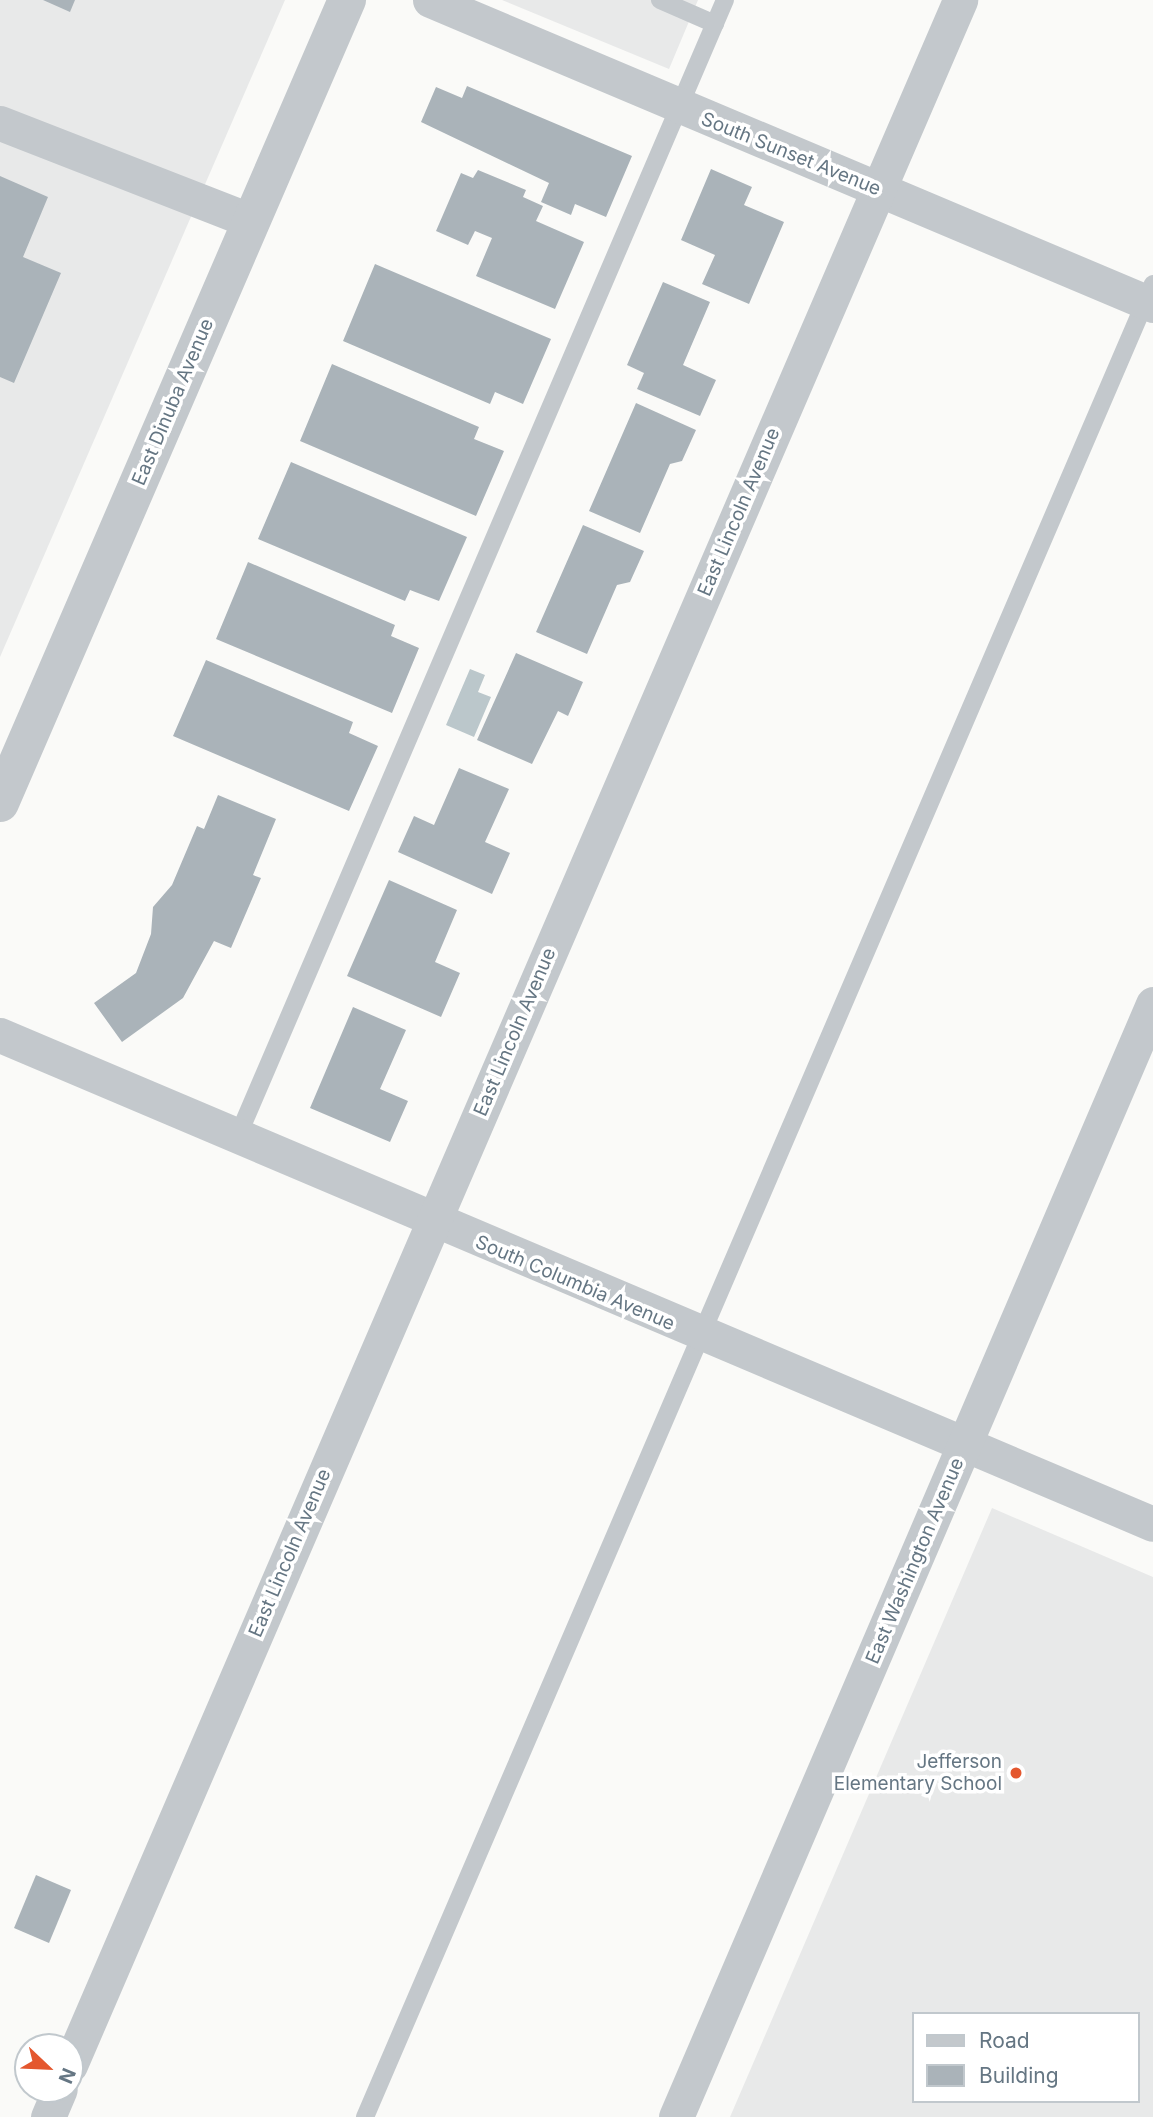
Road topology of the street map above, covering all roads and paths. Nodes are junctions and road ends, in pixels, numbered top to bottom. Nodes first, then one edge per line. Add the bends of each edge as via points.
1 (347, 0) edge
2 (430, 0) edge
3 (660, 0) edge
4 (725, 0) edge
5 (960, 0) edge
6 (715, 24) junction
7 (679, 108) junction
8 (0, 123) edge
9 (878, 190) junction
10 (251, 221) junction
11 (1151, 297) edge
12 (0, 803) edge
13 (1153, 1004) edge
14 (0, 1035) edge
15 (237, 1138) junction
16 (432, 1224) junction
17 (705, 1337) junction
18 (965, 1444) junction
19 (1153, 1524) edge
20 (84, 2033) edge
21 (365, 2117) edge
22 (676, 2117) edge

1 - 10 street, East Dinuba Avenue
2 - 7 street, South Sunset Avenue
3 - 6 lane
4 - 6 lane
5 - 9 street, East Lincoln Avenue
6 - 7 lane
7 - 9 street, South Sunset Avenue
7 - 15 lane
8 - 10 street
9 - 11 street, South Sunset Avenue
9 - 16 street, East Lincoln Avenue
10 - 12 street, East Dinuba Avenue
11 - 17 lane
13 - 18 street, East Washington Avenue
14 - 15 street, South Columbia Avenue
15 - 16 street, South Columbia Avenue
16 - 17 street, South Columbia Avenue
16 - 20 street, East Lincoln Avenue
17 - 18 street, South Columbia Avenue
17 - 21 lane
18 - 19 street, South Columbia Avenue
18 - 22 street, East Washington Avenue

